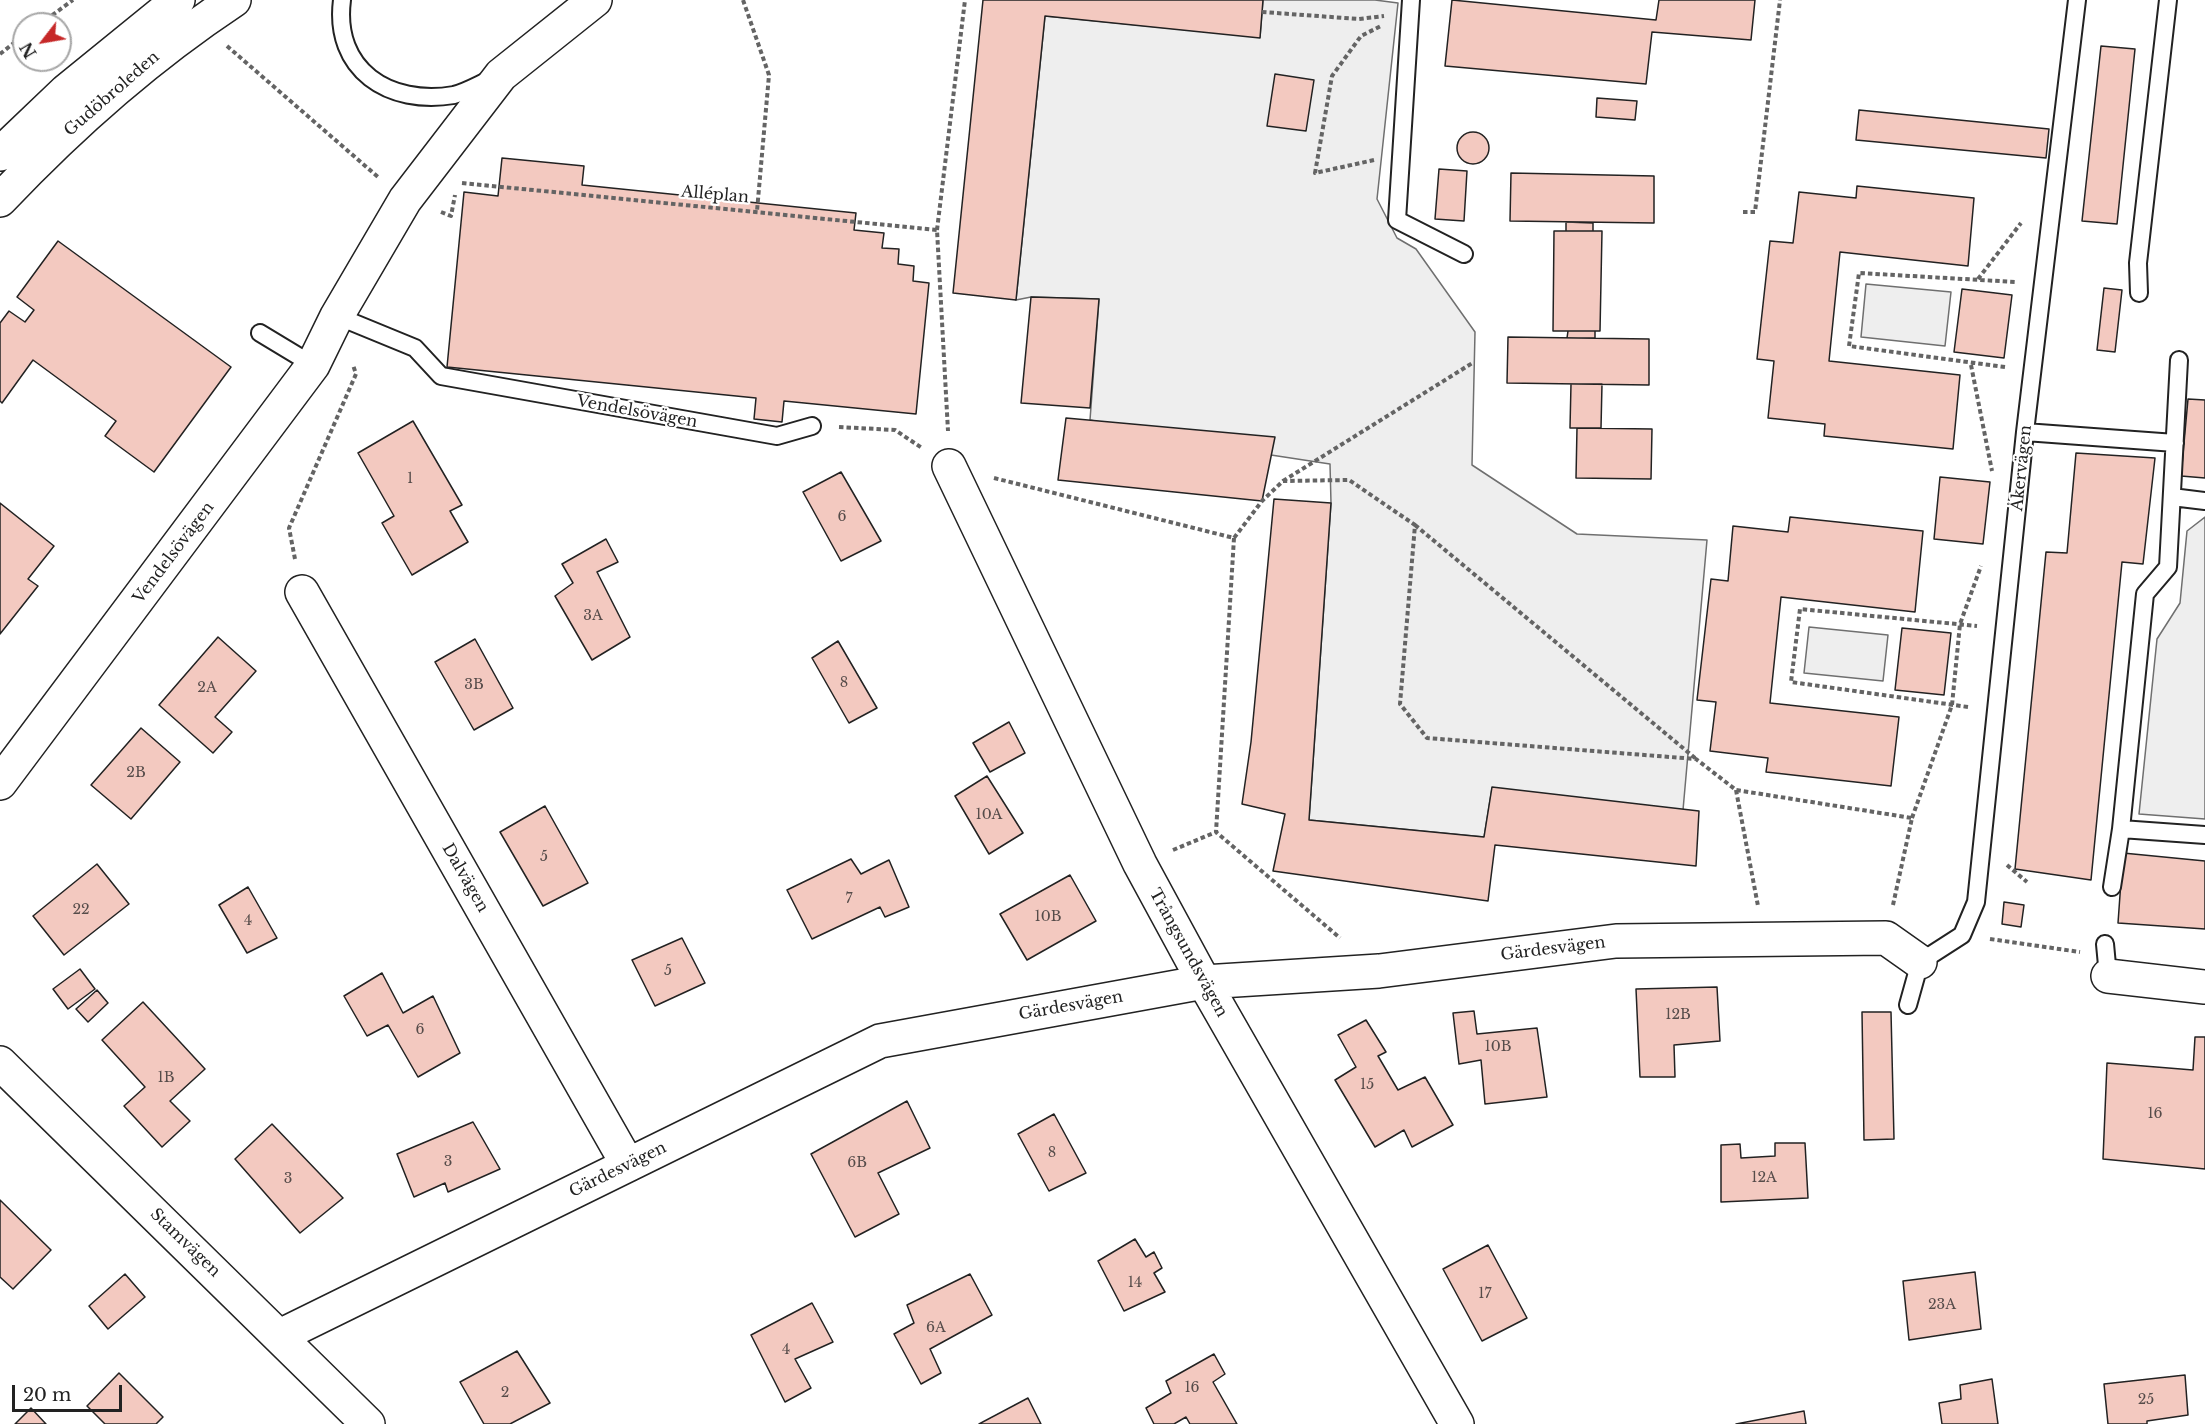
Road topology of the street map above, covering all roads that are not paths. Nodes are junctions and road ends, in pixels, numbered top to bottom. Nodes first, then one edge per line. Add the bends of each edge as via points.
1 (178, 0) edge
2 (234, 0) edge
3 (342, 0) edge
4 (595, 0) edge
5 (2077, 0) edge
6 (2168, 0) edge
7 (1410, 6) edge
8 (501, 75) junction
9 (0, 154) edge
10 (0, 200) edge
11 (1464, 254) dead end
12 (2139, 293) dead end
13 (337, 316) junction
14 (260, 333) dead end
15 (2179, 360) dead end
16 (312, 365) junction
17 (812, 426) road end
18 (2025, 432) junction
19 (2175, 443) junction
20 (949, 466) road end
21 (2172, 498) junction
22 (2205, 501) edge
23 (302, 592) road end
24 (0, 783) edge
25 (2121, 829) junction
26 (2205, 835) edge
27 (2112, 887) dead end
28 (2105, 944) dead end
29 (1920, 962) junction
30 (2108, 976) joint
31 (1203, 982) junction
32 (2205, 987) edge
33 (1908, 1005) dead end
34 (0, 1063) edge
35 (628, 1165) junction
36 (280, 1336) junction
37 (368, 1424) edge
38 (1457, 1424) edge

1 - 9 street, Gudöbroleden via 66,91
2 - 10 street, Gudöbroleden via 185,32 88,112
3 - 8 lane via 340,29 349,57 379,84 411,97 456,94
4 - 8 street, Vendelsövägen
5 - 18 lane, Åkervägen
6 - 12 lane via 2138,263
7 - 11 lane via 1398,220
8 - 13 street, Vendelsövägen via 405,200
13 - 16 street, Vendelsövägen
13 - 17 lane, Vendelsövägen via 415,348 441,376 777,436
14 - 16 lane
15 - 19 lane
16 - 24 street, Vendelsövägen
18 - 19 lane
18 - 29 lane, Åkervägen via 1976,902 1962,935
19 - 21 lane
20 - 31 street, Trångsundsvägen via 1140,864
21 - 22 lane
21 - 25 lane via 2168,567 2145,594
23 - 35 street, Dalvägen
25 - 26 lane
25 - 27 lane
28 - 30 lane
29 - 31 street, Gärdesvägen via 1886,938 1616,941 1379,971
29 - 33 lane
30 - 32 street
31 - 35 street, Gärdesvägen via 880,1041
31 - 38 street, Trångsundsvägen
34 - 36 street, Stamvägen
35 - 36 street, Gärdesvägen
36 - 37 street, Stamvägen

